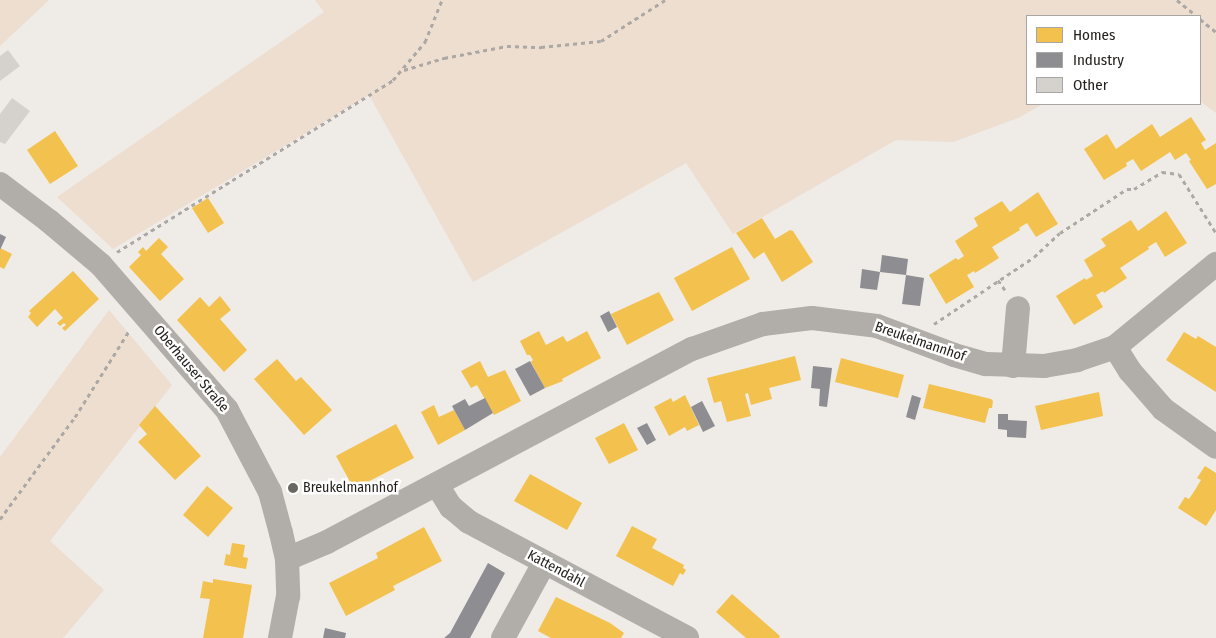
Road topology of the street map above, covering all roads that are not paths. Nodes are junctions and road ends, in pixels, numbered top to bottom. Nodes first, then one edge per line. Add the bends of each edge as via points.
1 (0, 184) edge
2 (1216, 264) edge
3 (1018, 308) dead end
4 (1114, 347) junction
5 (1013, 366) junction
6 (1216, 447) edge
7 (437, 485) junction
8 (287, 559) junction
9 (544, 564) junction
10 (280, 638) edge
11 (503, 638) edge
12 (687, 638) edge

1 - 8 street, Oberhauser Straße via 101,264 227,410 270,492
2 - 4 street, Breukelmannhof
3 - 5 street
4 - 5 street, Breukelmannhof via 1077,360 1044,366
4 - 6 street via 1163,409
5 - 7 street, Breukelmannhof via 986,364 954,355 877,326 812,318 763,324 692,349
7 - 8 street, Breukelmannhof
7 - 9 street, Kattendahl via 451,507 468,522
8 - 10 street, Oberhauser Straße via 288,596
9 - 11 street
9 - 12 street, Kattendahl

